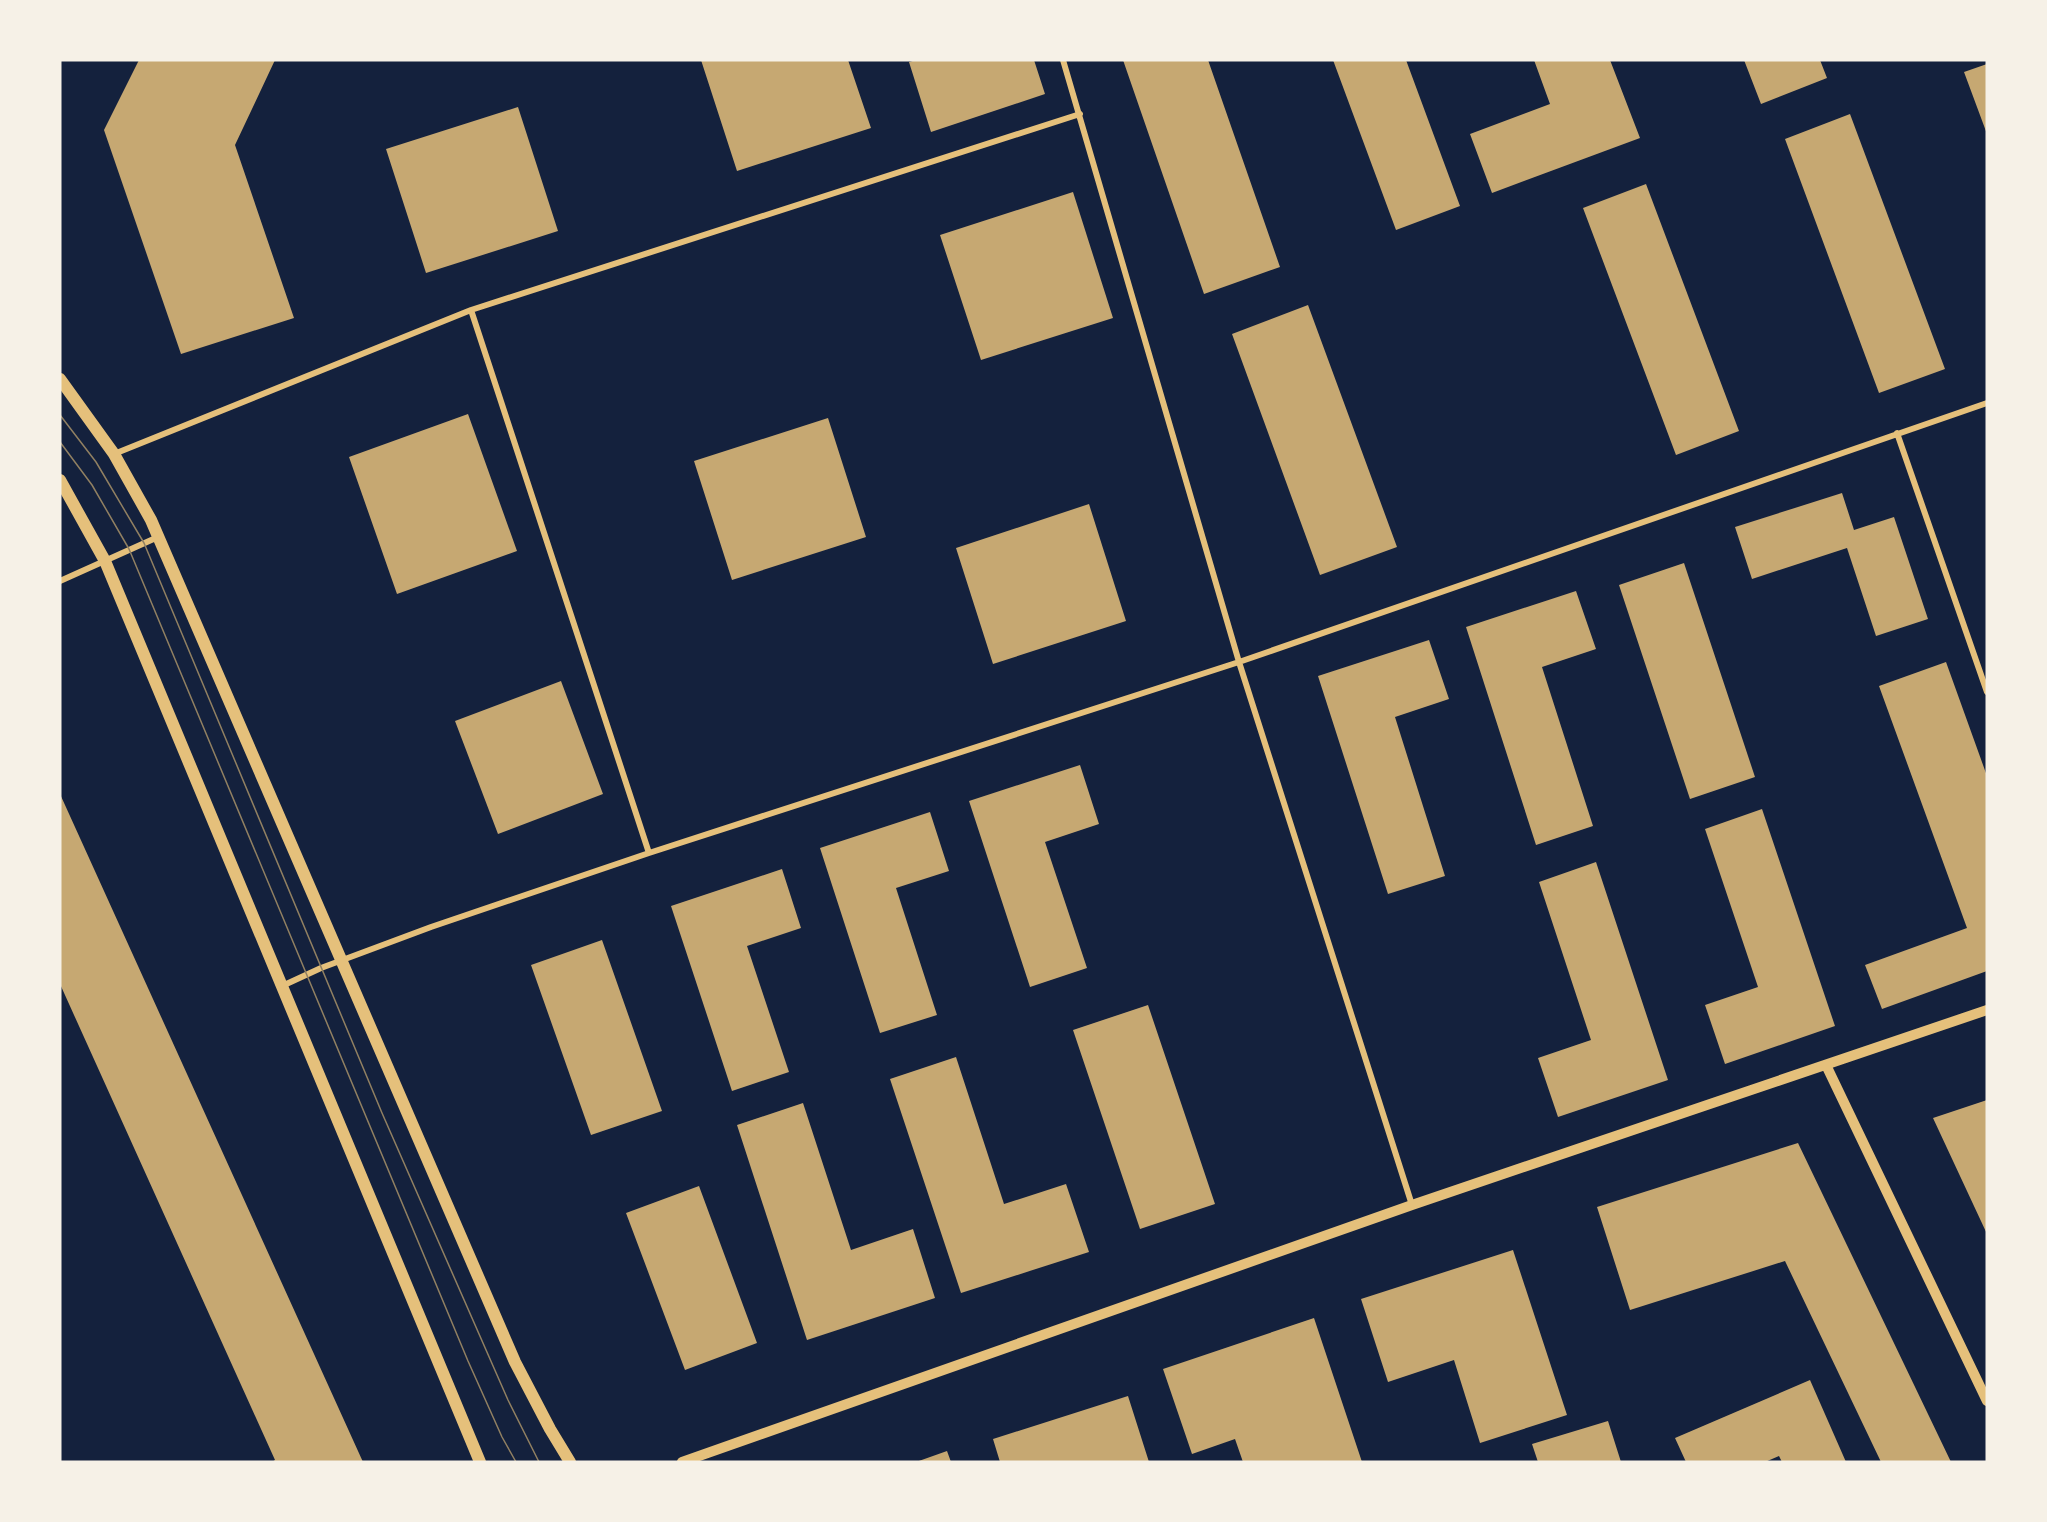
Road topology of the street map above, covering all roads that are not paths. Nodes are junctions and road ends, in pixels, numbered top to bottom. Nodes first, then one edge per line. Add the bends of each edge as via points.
1 (1062, 60) edge
2 (1080, 114) junction
3 (471, 310) junction
4 (60, 379) edge
5 (1987, 403) edge
6 (1897, 433) junction
7 (114, 454) junction
8 (60, 480) edge
9 (158, 536) junction
10 (105, 561) junction
11 (60, 581) edge
12 (1239, 662) junction
13 (1987, 692) edge
14 (649, 853) junction
15 (342, 960) junction
16 (281, 986) junction
17 (1987, 1010) edge
18 (1826, 1065) junction
19 (1412, 1205) junction
20 (1987, 1401) edge
21 (480, 1462) edge
22 (570, 1462) edge
23 (682, 1462) edge

1 - 2 street
2 - 3 street
2 - 12 street
3 - 7 street
3 - 14 street
4 - 7 main road
5 - 6 street
6 - 12 street
6 - 13 street
7 - 9 main road
8 - 10 main road
9 - 10 street
9 - 15 main road
10 - 11 street
10 - 16 main road
12 - 14 street
12 - 19 street
14 - 15 street
15 - 16 street
15 - 22 main road via 515,1362
16 - 21 main road
17 - 18 street
18 - 19 street
18 - 20 street
19 - 23 street

